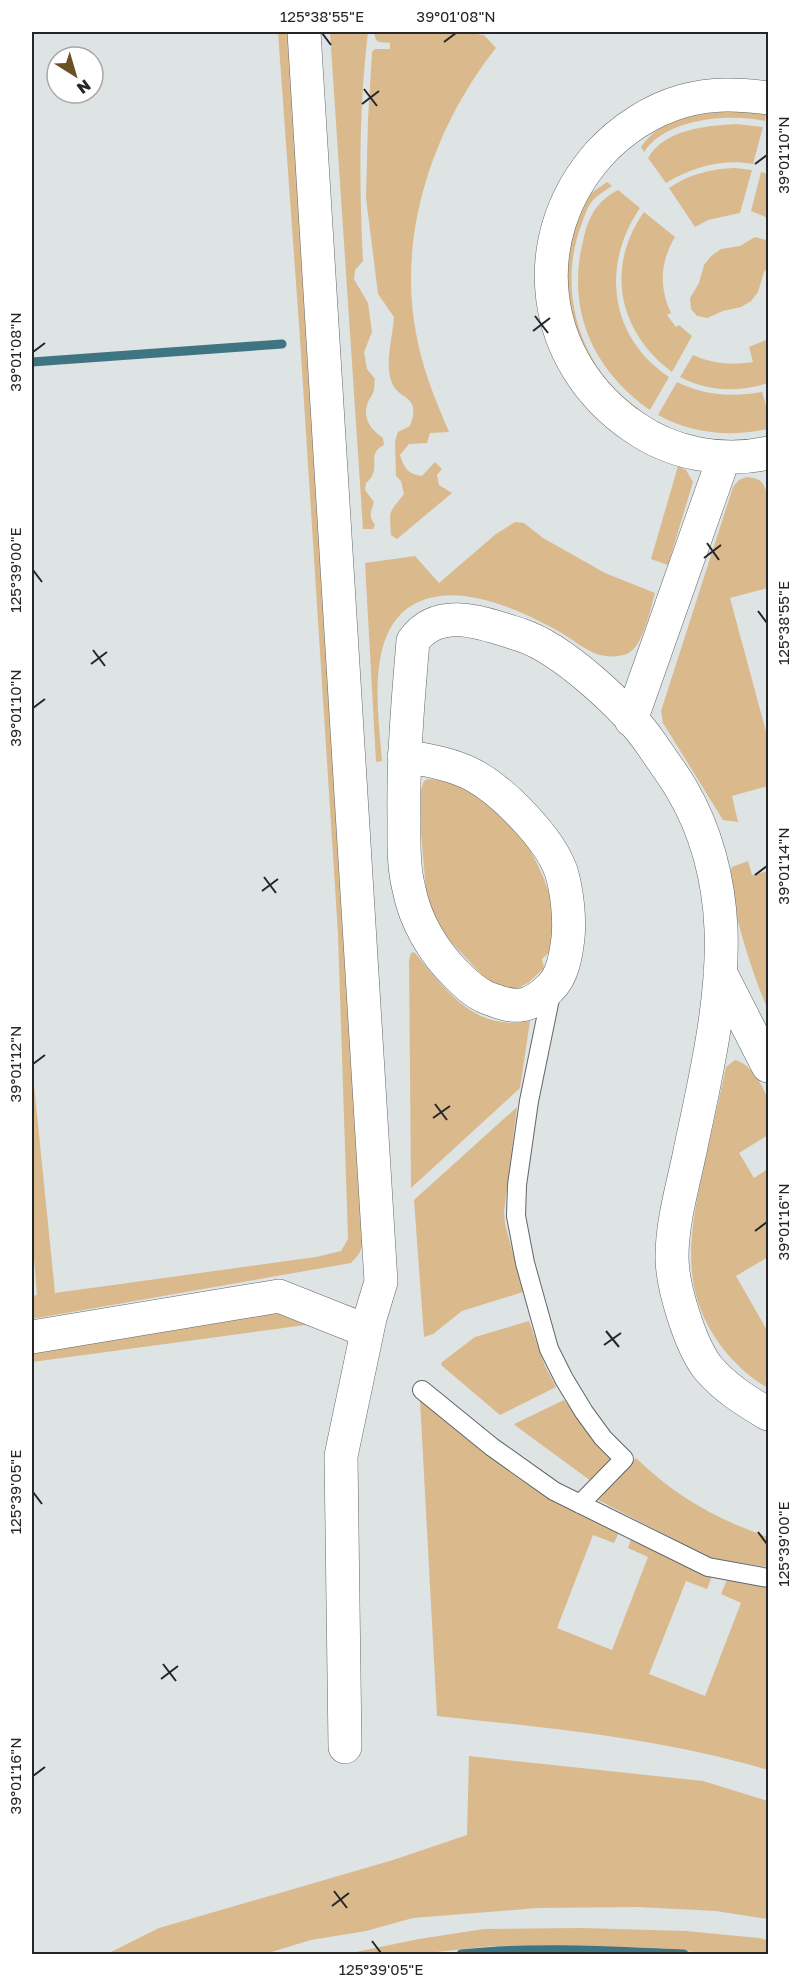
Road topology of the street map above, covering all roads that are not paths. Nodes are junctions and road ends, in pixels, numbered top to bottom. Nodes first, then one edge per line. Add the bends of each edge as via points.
1 (304, 32) edge
2 (768, 98) edge
3 (768, 453) edge
4 (724, 457) junction
5 (631, 720) junction
6 (404, 756) junction
7 (720, 972) junction
8 (552, 987) junction
9 (768, 1066) edge
10 (368, 1331) junction
11 (32, 1337) edge
12 (422, 1390) dead end
13 (768, 1414) edge
14 (580, 1504) junction
15 (768, 1578) edge
16 (345, 1748) dead end

1 - 10 street via 381,1282
2 - 4 street via 711,95 682,101 628,128 585,170 558,224 553,253 555,313 576,369 593,393 614,414 666,445
3 - 4 street
4 - 5 street
5 - 6 street via 578,670 534,640 479,622 442,619 420,631 413,641
5 - 7 street via 682,789 699,826 716,878
6 - 8 street via 437,761 473,775 510,801 542,838 561,870 569,921 565,960
6 - 8 street via 408,890 422,929 448,967 476,993 518,1007
7 - 9 street
7 - 13 street via 708,1064 672,1259 688,1331 707,1367 735,1395
8 - 14 lane via 529,1101 516,1216 549,1348 584,1412 624,1459
10 - 11 street via 279,1296
10 - 16 street via 341,1456
12 - 14 lane via 492,1447 554,1491
14 - 15 lane via 708,1567

